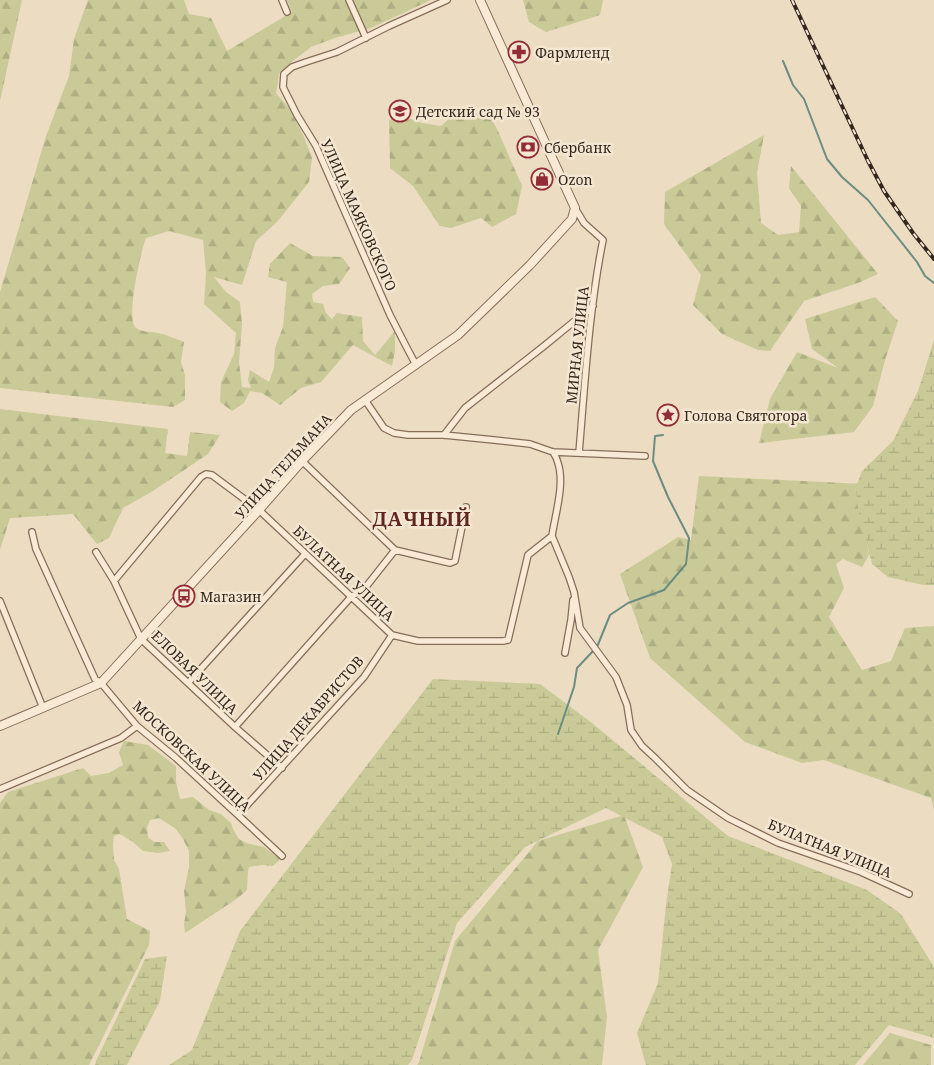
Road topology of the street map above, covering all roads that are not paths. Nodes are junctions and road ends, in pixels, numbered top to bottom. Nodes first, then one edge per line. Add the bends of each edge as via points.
1 (282, 0) edge
2 (349, 0) edge
3 (447, 0) edge
4 (480, 0) edge
5 (287, 12) dead end
6 (366, 38) junction
7 (575, 208) junction
8 (593, 306) junction
9 (416, 365) junction
10 (365, 400) junction
11 (444, 435) junction
12 (553, 452) junction
13 (579, 453) junction
14 (645, 456) dead end
15 (302, 461) junction
16 (466, 507) dead end
17 (259, 510) junction
18 (32, 532) dead end
19 (552, 536) junction
20 (395, 550) junction
21 (96, 552) dead end
22 (305, 554) junction
23 (114, 581) junction
24 (574, 592) junction
25 (351, 597) junction
26 (0, 601) edge
27 (392, 635) junction
28 (142, 639) junction
29 (565, 653) dead end
30 (101, 683) junction
31 (188, 683) junction
32 (43, 708) junction
33 (0, 726) edge
34 (137, 726) junction
35 (235, 727) junction
36 (282, 768) junction
37 (0, 789) edge
38 (238, 815) junction
39 (282, 856) dead end
40 (908, 894) dead end

1 - 5 street
2 - 6 street
3 - 6 street
4 - 7 street
6 - 9 street, УЛИЦА МАЯКОВСКОГО via 292,67 284,74 283,87 316,146 390,315
7 - 8 street, МИРНАЯ УЛИЦА via 584,223 603,240
7 - 9 street, УЛИЦА ТЕЛЬМАНА via 572,219 530,265 458,335
8 - 11 street via 465,408
8 - 13 street, МИРНАЯ УЛИЦА
9 - 10 street, УЛИЦА ТЕЛЬМАНА
10 - 11 street via 384,428 408,435
10 - 15 street, УЛИЦА ТЕЛЬМАНА via 351,410
11 - 12 street via 530,444
12 - 13 street
12 - 19 street via 561,478
13 - 14 street
15 - 17 street, УЛИЦА ТЕЛЬМАНА
15 - 20 street
16 - 20 street via 455,561 450,563
17 - 22 street, БУЛАТНАЯ УЛИЦА
17 - 23 street, БУЛАТНАЯ УЛИЦА via 212,475 206,474
17 - 28 street, УЛИЦА ТЕЛЬМАНА
18 - 30 street, МОСКОВСКАЯ УЛИЦА via 36,549 87,664
19 - 24 street, БУЛАТНАЯ УЛИЦА
19 - 27 street, БУЛАТНАЯ УЛИЦА via 528,554 508,640 418,641
20 - 25 street via 365,588
21 - 23 street, ЕЛОВАЯ УЛИЦА
22 - 25 street, БУЛАТНАЯ УЛИЦА
22 - 31 street
23 - 28 street, ЕЛОВАЯ УЛИЦА
24 - 29 street
24 - 40 street, БУЛАТНАЯ УЛИЦА via 580,628 616,677 627,705 631,730 642,746 687,790 728,818 778,843 861,872
25 - 27 street, БУЛАТНАЯ УЛИЦА
25 - 35 street
26 - 32 street
27 - 36 street, УЛИЦА ДЕКАБРИСТОВ via 364,677
28 - 30 street, УЛИЦА ТЕЛЬМАНА
28 - 31 street, ЕЛОВАЯ УЛИЦА
30 - 32 street, УЛИЦА ТЕЛЬМАНА
30 - 34 street, МОСКОВСКАЯ УЛИЦА
31 - 35 street, ЕЛОВАЯ УЛИЦА
32 - 33 street, УЛИЦА ТЕЛЬМАНА
34 - 37 street via 121,738
34 - 38 street, МОСКОВСКАЯ УЛИЦА
35 - 36 street, ЕЛОВАЯ УЛИЦА
36 - 38 street, УЛИЦА ДЕКАБРИСТОВ
38 - 39 street, МОСКОВСКАЯ УЛИЦА

